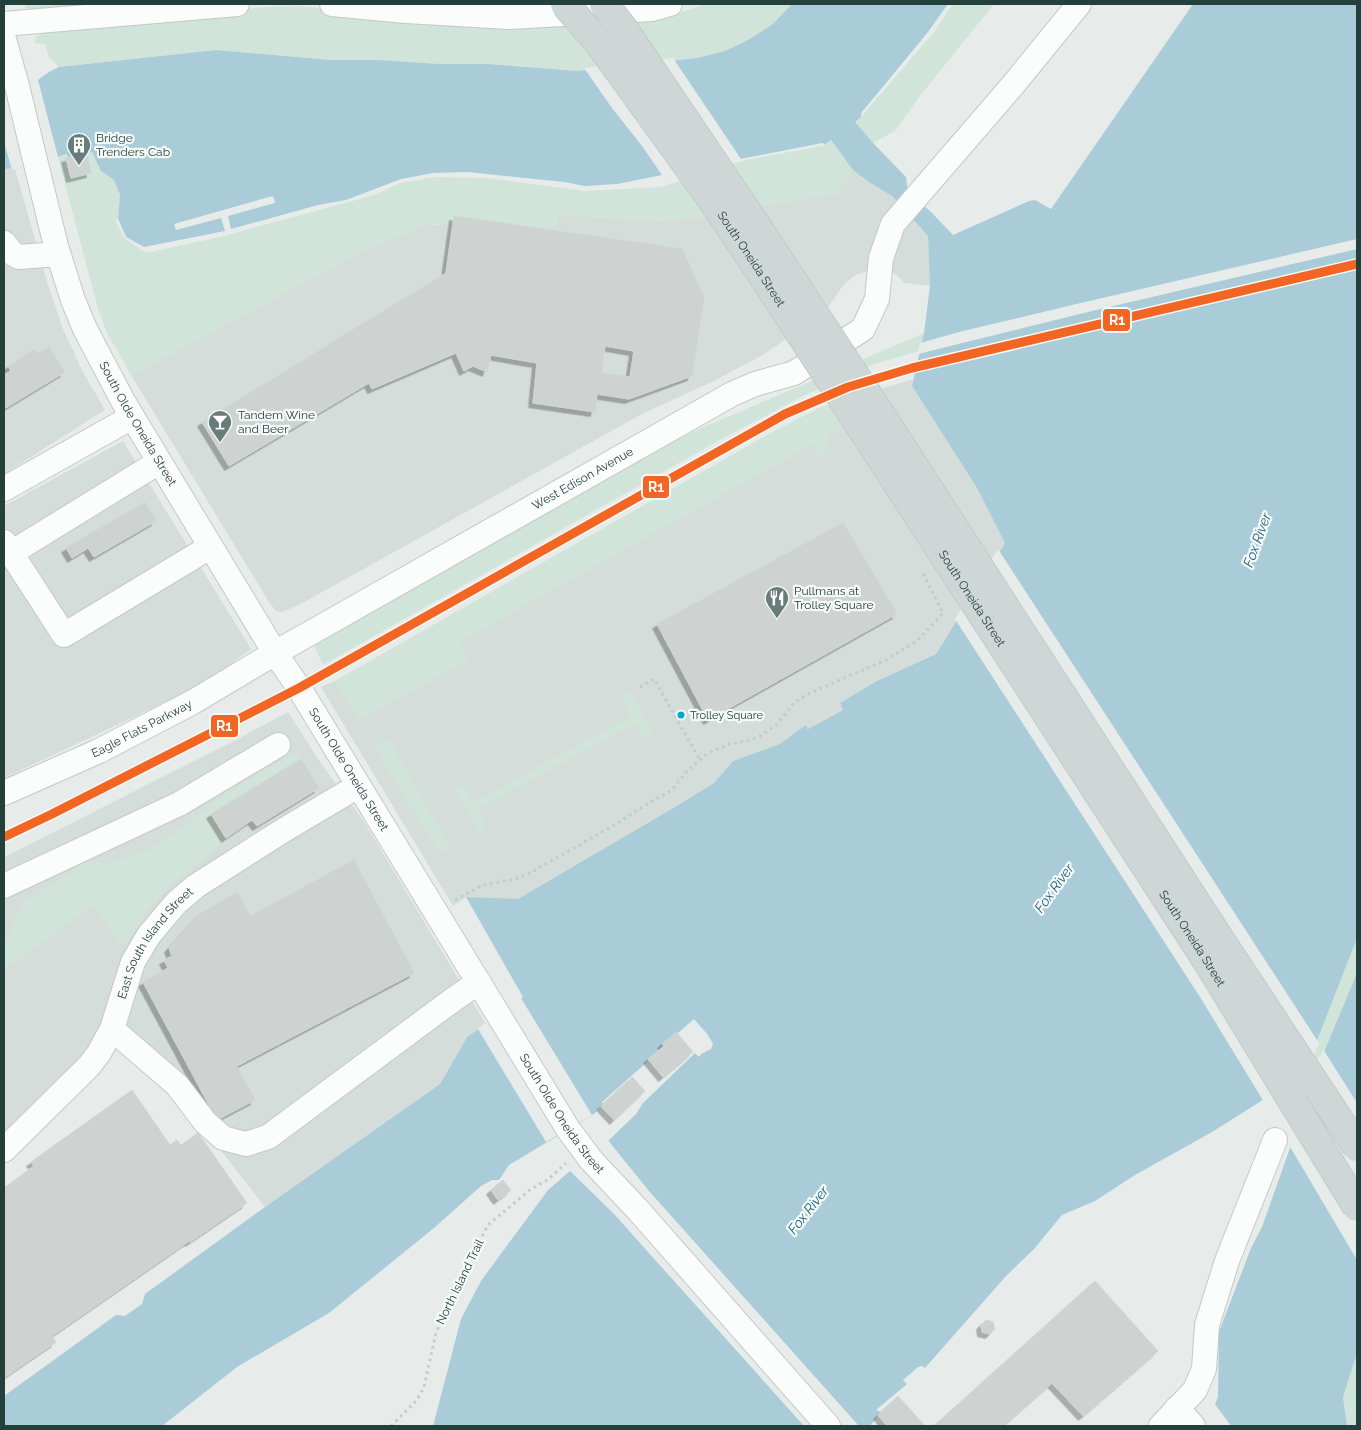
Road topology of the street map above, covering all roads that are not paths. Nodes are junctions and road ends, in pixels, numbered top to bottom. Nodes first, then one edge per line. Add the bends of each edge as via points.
1 (237, 4) edge
2 (332, 4) edge
3 (565, 4) edge
4 (604, 4) edge
5 (670, 4) edge
6 (1079, 4) edge
7 (4, 24) edge
8 (4, 39) edge
9 (4, 244) edge
10 (58, 254) junction
11 (132, 417) junction
12 (159, 462) junction
13 (4, 489) edge
14 (210, 547) junction
15 (7, 548) edge
16 (275, 653) junction
17 (278, 744) dead end
18 (358, 786) junction
19 (4, 793) edge
20 (4, 886) edge
21 (478, 982) junction
22 (112, 1029) junction
23 (1276, 1140) dead end
24 (1357, 1148) edge
25 (4, 1150) edge
26 (1357, 1207) edge
27 (1178, 1408) junction
28 (828, 1426) edge
29 (1161, 1426) edge
30 (1193, 1426) edge

1 - 7 street
2 - 5 street via 509,17 652,9
3 - 26 main road, South Oneida Street, bridge via 598,42 757,267 1207,961
4 - 24 main road, South Oneida Street, bridge via 872,400
6 - 16 street, West Edison Avenue via 1013,86 893,224 881,258 877,299 863,329 794,373 732,394
8 - 10 street, South Olde Oneida Street
9 - 10 street via 19,257
10 - 11 street, South Olde Oneida Street via 85,329
11 - 12 street, South Olde Oneida Street
11 - 13 street
12 - 14 street, South Olde Oneida Street
12 - 15 street
14 - 15 street via 64,635
14 - 16 street, South Olde Oneida Street
16 - 18 street, South Olde Oneida Street
16 - 19 street, Eagle Flats Parkway via 193,702 107,747
17 - 20 street via 179,804
18 - 21 street, South Olde Oneida Street
18 - 22 street, East South Island Street via 196,886 176,903 133,962
21 - 22 street via 268,1137 246,1144 223,1138 205,1122 177,1086
21 - 28 street, South Olde Oneida Street via 568,1129 576,1159 638,1210
22 - 25 street, East South Island Street via 89,1066
23 - 27 street via 1226,1261 1207,1325 1204,1369 1195,1390
27 - 29 street
27 - 30 street

